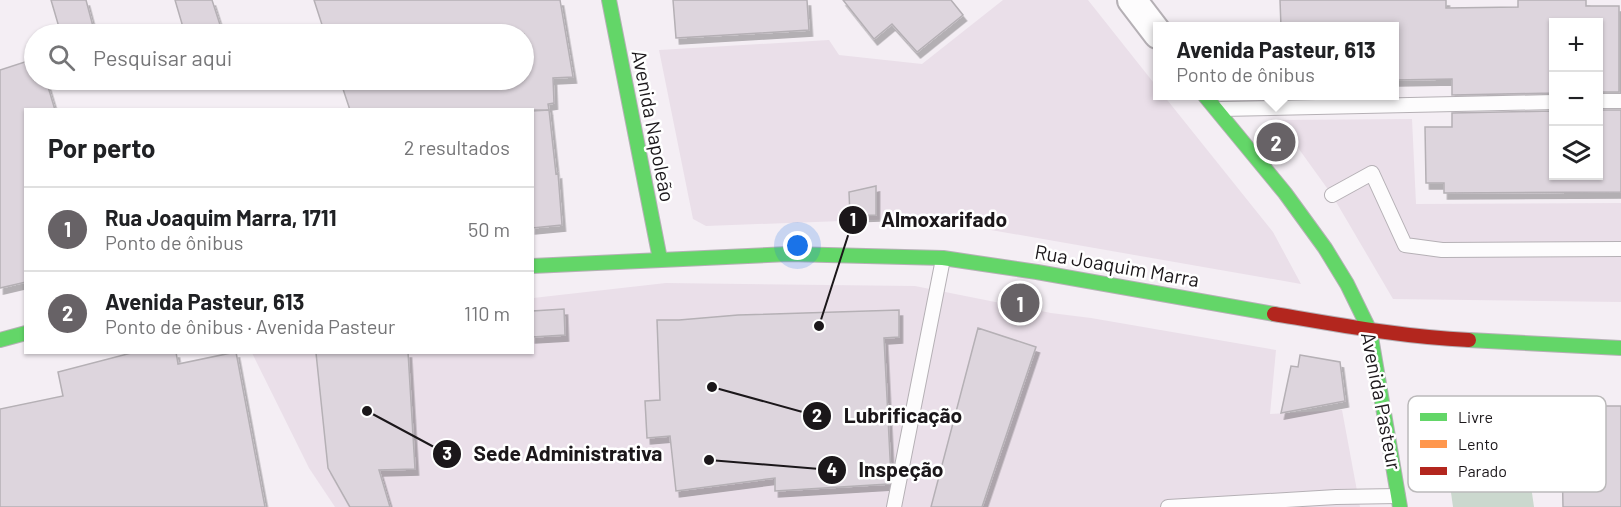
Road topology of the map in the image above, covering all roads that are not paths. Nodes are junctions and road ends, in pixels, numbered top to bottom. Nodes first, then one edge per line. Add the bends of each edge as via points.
1 (609, 0) edge
2 (1132, 0) edge
3 (1153, 27) edge
4 (1208, 100) edge
5 (1603, 101) edge
6 (1621, 101) edge
7 (1549, 102) edge
8 (1216, 109) junction
9 (1332, 195) dead end
10 (1621, 249) edge
11 (943, 258) junction
12 (660, 259) junction
13 (534, 266) edge
14 (1370, 331) junction
15 (24, 334) edge
16 (0, 340) edge
17 (1621, 348) edge
18 (1399, 501) edge
19 (894, 507) edge
20 (1168, 507) edge

1 - 12 street, Avenida Napoleão
2 - 3 street
4 - 8 street, Avenida Pasteur
5 - 6 lane
7 - 8 lane
8 - 14 street, Avenida Pasteur via 1326,248
9 - 10 lane via 1372,173 1405,245 1442,250
11 - 12 street, Rua Joaquim Marra via 789,254
11 - 14 street, Rua Joaquim Marra
11 - 19 lane
12 - 13 street, Rua Joaquim Marra
14 - 17 street, Rua Joaquim Marra via 1438,339
14 - 18 street, Avenida Pasteur
15 - 16 street
18 - 20 lane via 1336,497

